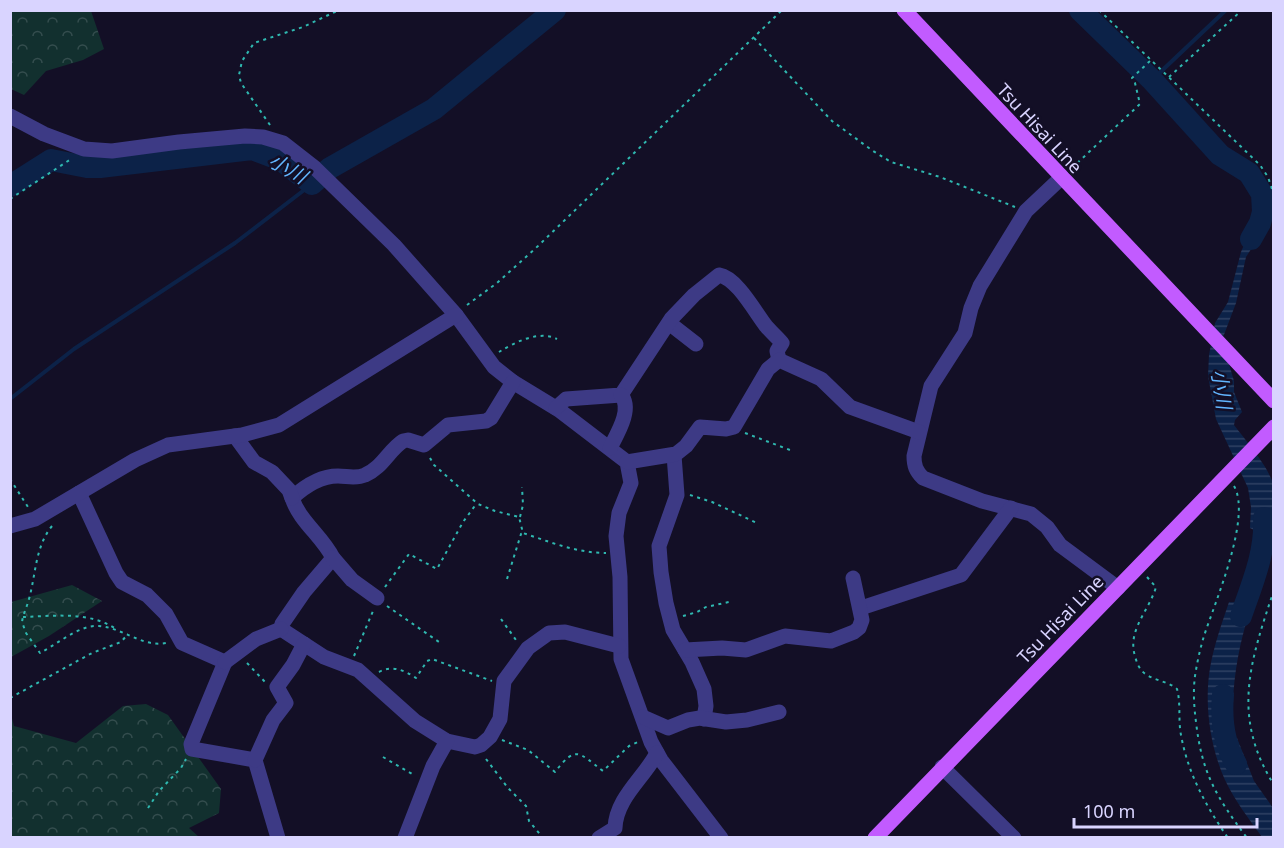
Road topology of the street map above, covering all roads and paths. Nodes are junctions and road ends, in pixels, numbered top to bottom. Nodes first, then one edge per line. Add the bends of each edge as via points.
1 (339, 10) edge
2 (782, 10) edge
3 (904, 10) edge
4 (1099, 10) edge
5 (1242, 10) edge
6 (754, 38) junction
7 (1150, 60) junction
8 (1169, 77) junction
9 (10, 116) edge
10 (283, 143) junction
11 (71, 159) dead end
12 (1061, 178) junction
13 (1274, 195) edge
14 (10, 199) edge
15 (1026, 211) junction
16 (456, 315) junction
17 (669, 323) junction
18 (557, 339) dead end
19 (696, 344) dead end
20 (489, 359) junction
21 (779, 360) junction
22 (513, 382) junction
23 (621, 395) junction
24 (1274, 400) edge
25 (556, 408) junction
26 (732, 428) junction
27 (1271, 430) edge
28 (919, 432) junction
29 (235, 436) junction
30 (424, 446) junction
31 (610, 448) junction
32 (790, 450) dead end
33 (674, 455) junction
34 (627, 462) junction
35 (1225, 476) junction
36 (10, 479) edge
37 (522, 487) dead end
38 (79, 493) junction
39 (677, 495) junction
40 (292, 498) junction
41 (477, 502) junction
42 (1011, 508) junction
43 (519, 517) junction
44 (35, 519) junction
45 (757, 523) dead end
46 (54, 524) dead end
47 (10, 526) edge
48 (523, 533) junction
49 (617, 551) junction
50 (333, 558) junction
51 (1137, 566) junction
52 (507, 579) dead end
53 (853, 579) dead end
54 (1118, 588) junction
55 (1274, 590) edge
56 (378, 600) junction
57 (729, 602) dead end
58 (861, 608) junction
59 (22, 617) junction
60 (501, 619) dead end
61 (670, 620) junction
62 (281, 629) junction
63 (117, 630) junction
64 (128, 634) junction
65 (439, 642) dead end
66 (182, 643) junction
67 (304, 644) junction
68 (619, 646) junction
69 (685, 650) junction
70 (526, 651) junction
71 (231, 658) junction
72 (350, 666) junction
73 (372, 681) junction
74 (504, 681) junction
75 (269, 686) dead end
76 (10, 698) edge
77 (778, 712) dead end
78 (643, 717) junction
79 (704, 719) junction
80 (491, 734) junction
81 (649, 736) junction
82 (447, 741) junction
83 (479, 746) junction
84 (192, 749) junction
85 (657, 753) junction
86 (383, 757) dead end
87 (255, 760) junction
88 (942, 767) junction
89 (416, 778) dead end
90 (1274, 785) edge
91 (148, 808) dead end
92 (278, 837) edge
93 (405, 837) edge
94 (543, 837) edge
95 (599, 837) edge
96 (721, 837) edge
97 (875, 837) edge
98 (1014, 837) edge
99 (1228, 837) edge
100 (1247, 837) edge

1 - 10 path via 254,43 242,62 239,75 245,90
2 - 6 path
3 - 12 main road, Tsu Hisai Line
4 - 7 path
5 - 8 path
6 - 15 path via 832,122 873,152
6 - 16 path via 530,253
7 - 8 path
7 - 12 path via 1132,78 1140,104
8 - 13 path via 1260,165
9 - 10 street via 84,149 112,151 245,136
10 - 16 street via 315,168 394,244
11 - 14 path
12 - 15 street
12 - 24 main road, Tsu Hisai Line
15 - 28 street via 980,286 965,333 931,386
16 - 20 street
16 - 29 street via 279,425
17 - 19 street
17 - 21 street via 694,294 723,276 744,295 782,343 777,351
17 - 23 street
18 - 20 path via 548,335 520,341
20 - 22 street
21 - 26 street via 768,369
21 - 28 street via 821,379 849,407
22 - 25 street
22 - 30 street via 492,418 448,425
23 - 25 street via 566,399
23 - 31 street via 626,409
25 - 31 street
26 - 32 path
26 - 33 street via 700,428
27 - 35 main road, Tsu Hisai Line
28 - 42 street via 914,465 923,478
29 - 38 street via 168,445
29 - 40 street via 254,462 272,472
30 - 40 street via 403,441 364,477 321,479
30 - 41 path via 434,465
31 - 34 street
33 - 34 street
33 - 39 street
34 - 49 street via 631,483 619,513
35 - 51 main road, Tsu Hisai Line
35 - 100 path via 1238,492 1239,513 1232,554 1203,638 1194,678 1194,711 1205,769 1224,807
36 - 44 path
37 - 43 path
38 - 44 street
38 - 66 street via 122,582 147,596 166,614
39 - 45 path via 700,497
39 - 61 street via 659,546
40 - 50 street via 302,519
41 - 43 path
41 - 56 path via 437,568 409,554
42 - 54 street via 1037,518 1060,545
42 - 58 street via 961,575
43 - 48 path
44 - 47 street
46 - 59 path via 38,554
48 - 49 path via 591,553
48 - 52 path
49 - 68 street
50 - 56 street via 352,580
50 - 62 street via 304,592
51 - 54 main road, Tsu Hisai Line
51 - 99 path via 1156,587 1132,640 1137,664 1146,675 1177,689 1185,753 1198,790
53 - 58 street
54 - 88 main road, Tsu Hisai Line
55 - 90 path via 1254,652 1248,705 1258,755
56 - 65 path
56 - 72 path
57 - 61 path
58 - 69 street via 859,627 831,641 785,636 746,651
59 - 63 path via 66,615 107,623
59 - 63 path via 26,633 40,652 87,627
60 - 70 path
61 - 69 street
62 - 67 street
62 - 71 street via 262,635
63 - 64 path
64 - 66 path via 154,643
64 - 76 path via 121,642 92,653
66 - 71 street
67 - 72 street via 324,657
67 - 87 street via 278,687 285,703
68 - 70 street via 555,632
68 - 78 street
69 - 79 street via 704,689
70 - 74 street
71 - 75 path
71 - 84 street
72 - 73 street
73 - 74 path via 387,668 416,678 432,659 500,684
73 - 82 street via 406,714
74 - 80 street via 502,713
77 - 79 street via 726,722
78 - 79 street via 668,728
78 - 81 street
80 - 81 path via 528,750 555,772 573,754 585,757 603,771 629,746
80 - 83 street
81 - 85 street
82 - 83 street
82 - 93 street
83 - 94 path via 490,767 526,806 529,821
84 - 87 street
84 - 91 path
85 - 95 street via 620,807 615,828
85 - 96 street
86 - 89 path
87 - 92 street
88 - 97 main road, Tsu Hisai Line
88 - 98 street

